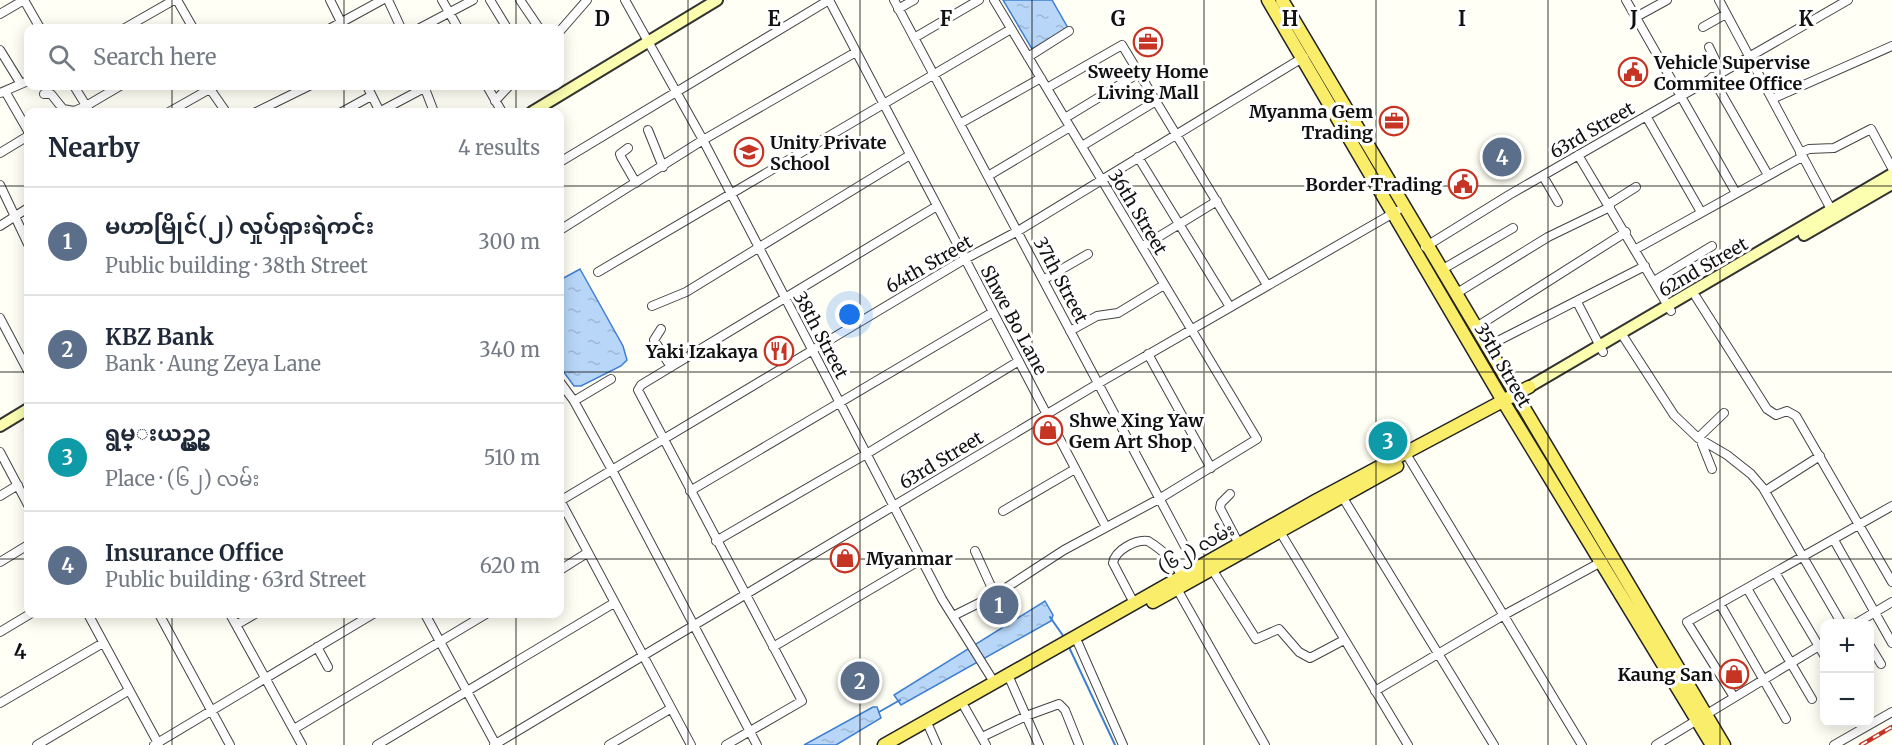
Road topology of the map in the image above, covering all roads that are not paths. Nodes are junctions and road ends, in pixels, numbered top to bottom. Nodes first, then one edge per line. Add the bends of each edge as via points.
1 (24, 0) edge
2 (176, 0) edge
3 (330, 0) edge
4 (382, 0) edge
5 (388, 0) edge
6 (442, 0) edge
7 (473, 0) edge
8 (489, 0) edge
9 (520, 0) edge
10 (625, 0) edge
11 (717, 0) edge
12 (829, 0) edge
13 (894, 0) edge
14 (914, 0) edge
15 (979, 0) edge
16 (994, 0) edge
17 (1268, 0) edge
18 (1282, 0) edge
19 (1626, 0) edge
20 (1667, 0) edge
21 (1719, 0) edge
22 (1848, 0) edge
23 (582, 2) edge
24 (898, 9) junction
25 (0, 14) edge
26 (450, 14) junction
27 (1726, 14) junction
28 (1636, 17) junction
29 (38, 24) edge
30 (132, 24) edge
31 (191, 24) edge
32 (341, 24) edge
33 (345, 24) edge
34 (399, 24) edge
35 (429, 24) edge
36 (456, 24) edge
37 (504, 24) edge
38 (535, 24) edge
39 (564, 26) edge
40 (1702, 27) dead end
41 (1011, 29) junction
42 (1069, 31) dead end
43 (914, 38) junction
44 (649, 42) junction
45 (1892, 46) edge
46 (1708, 48) dead end
47 (0, 50) edge
48 (856, 52) junction
49 (1308, 55) junction
50 (1748, 56) junction
51 (1028, 57) junction
52 (1721, 72) junction
53 (1139, 73) junction
54 (933, 74) junction
55 (1712, 77) junction
56 (1041, 78) junction
57 (24, 82) edge
58 (24, 83) edge
59 (1047, 88) junction
60 (76, 90) edge
61 (114, 90) edge
62 (205, 90) edge
63 (213, 90) edge
64 (301, 90) edge
65 (369, 90) edge
66 (418, 90) edge
67 (426, 90) edge
68 (489, 90) edge
69 (505, 90) edge
70 (676, 91) junction
71 (3, 92) edge
72 (44, 94) dead end
73 (371, 96) junction
74 (1679, 96) junction
75 (1772, 99) junction
76 (495, 101) junction
77 (1156, 101) junction
78 (884, 105) junction
79 (62, 108) edge
80 (87, 108) edge
81 (89, 108) edge
82 (175, 108) edge
83 (224, 108) edge
84 (264, 108) edge
85 (349, 108) edge
86 (377, 108) edge
87 (386, 108) edge
88 (433, 108) edge
89 (499, 108) edge
90 (539, 108) edge
91 (1646, 116) junction
92 (1065, 118) junction
93 (961, 123) junction
94 (24, 126) edge
95 (1070, 127) junction
96 (648, 130) dead end
97 (1178, 134) junction
98 (24, 136) edge
99 (703, 141) junction
100 (1082, 146) junction
101 (628, 148) dead end
102 (0, 153) edge
103 (910, 155) junction
104 (1578, 155) junction
105 (1801, 155) junction
106 (1138, 157) junction
107 (564, 160) edge
108 (663, 167) junction
109 (1892, 168) edge
110 (1892, 174) edge
111 (1768, 175) junction
112 (988, 176) junction
113 (1543, 176) junction
114 (1101, 179) junction
115 (636, 183) junction
116 (1892, 184) edge
117 (0, 185) edge
118 (1636, 187) dead end
119 (731, 194) junction
120 (1736, 194) junction
121 (1217, 201) junction
122 (1558, 202) dead end
123 (1610, 205) junction
124 (937, 206) junction
125 (1406, 206) junction
126 (24, 211) edge
127 (1701, 212) junction
128 (1394, 213) junction
129 (1833, 214) junction
130 (15, 217) junction
131 (1180, 224) junction
132 (0, 226) edge
133 (564, 228) edge
134 (1513, 228) dead end
135 (1018, 231) junction
136 (1626, 232) junction
137 (24, 236) edge
138 (1428, 245) junction
139 (1712, 246) dead end
140 (1142, 247) junction
141 (760, 248) junction
142 (1636, 249) junction
143 (1416, 253) junction
144 (1088, 254) dead end
145 (965, 259) junction
146 (1645, 266) junction
147 (1443, 269) junction
148 (598, 272) dead end
149 (1043, 280) junction
150 (1654, 281) junction
151 (1164, 285) junction
152 (1266, 285) junction
153 (1457, 293) junction
154 (1696, 297) junction
155 (784, 298) junction
156 (1577, 302) junction
157 (652, 306) dead end
158 (1230, 307) junction
159 (1670, 309) junction
160 (993, 312) junction
161 (0, 318) edge
162 (1478, 326) junction
163 (661, 329) dead end
164 (1191, 329) junction
165 (1070, 331) junction
166 (1623, 336) junction
167 (1488, 346) junction
168 (1601, 348) junction
169 (813, 350) junction
170 (1476, 353) junction
171 (1148, 354) junction
172 (1019, 361) junction
173 (24, 363) edge
174 (671, 367) junction
175 (611, 379) dead end
176 (1099, 383) junction
177 (564, 387) edge
178 (1524, 393) junction
179 (574, 401) junction
180 (840, 402) junction
181 (1505, 403) junction
182 (24, 411) edge
183 (1725, 413) dead end
184 (1047, 415) junction
185 (0, 426) edge
186 (663, 438) junction
187 (1700, 441) junction
188 (0, 452) edge
189 (868, 453) junction
190 (1407, 456) junction
191 (1820, 456) junction
192 (1211, 468) junction
193 (1075, 469) junction
194 (1712, 469) dead end
195 (612, 470) junction
196 (18, 485) junction
197 (690, 491) junction
198 (1765, 491) junction
199 (1340, 493) junction
200 (1230, 494) dead end
201 (0, 496) edge
202 (24, 497) edge
203 (564, 498) edge
204 (1159, 500) junction
205 (895, 505) junction
206 (1892, 506) edge
207 (564, 508) edge
208 (1003, 511) dead end
209 (1861, 525) junction
210 (1106, 527) junction
211 (1277, 528) junction
212 (1834, 540) junction
213 (716, 541) junction
214 (1239, 544) junction
215 (24, 548) edge
216 (975, 551) dead end
217 (587, 553) junction
218 (1803, 557) junction
219 (922, 559) junction
220 (1606, 560) junction
221 (0, 562) edge
222 (564, 567) edge
223 (1204, 568) junction
224 (1776, 574) junction
225 (1892, 582) edge
226 (1179, 583) junction
227 (1748, 590) junction
228 (744, 595) junction
229 (995, 595) junction
230 (1892, 602) edge
231 (614, 603) junction
232 (1134, 603) junction
233 (1720, 604) junction
234 (1873, 612) junction
235 (1504, 615) junction
236 (953, 616) junction
237 (24, 618) edge
238 (90, 618) edge
239 (161, 618) edge
240 (232, 618) edge
241 (248, 618) edge
242 (366, 618) edge
243 (427, 618) edge
244 (479, 618) edge
245 (1839, 619) edge
246 (1862, 619) edge
247 (236, 625) junction
248 (695, 625) junction
249 (0, 632) edge
250 (1344, 640) junction
251 (440, 641) junction
252 (1820, 642) edge
253 (103, 643) junction
254 (1892, 643) edge
255 (1070, 644) junction
256 (1820, 646) edge
257 (317, 647) junction
258 (773, 647) junction
259 (1438, 653) junction
260 (1874, 654) edge
261 (642, 657) junction
262 (1791, 663) junction
263 (1881, 664) dead end
264 (328, 667) dead end
265 (265, 678) junction
266 (1009, 678) junction
267 (1762, 680) junction
268 (994, 682) junction
269 (128, 691) junction
270 (1375, 691) junction
271 (467, 692) junction
272 (1734, 697) junction
273 (1812, 699) dead end
274 (0, 703) edge
275 (965, 708) junction
276 (670, 709) junction
277 (212, 710) junction
278 (1892, 712) edge
279 (1026, 716) junction
280 (1702, 718) junction
281 (1786, 719) dead end
282 (929, 727) junction
283 (294, 729) junction
284 (750, 731) junction
285 (984, 741) edge
286 (156, 744) edge
287 (37, 745) edge
288 (230, 745) edge
289 (302, 745) edge
290 (377, 745) edge
291 (495, 745) edge
292 (609, 745) edge
293 (691, 745) edge
294 (726, 745) edge
295 (757, 745) edge
296 (884, 745) edge
297 (899, 745) edge
298 (938, 745) edge
299 (1039, 745) edge
300 (1079, 745) edge
301 (1123, 745) edge
302 (1265, 745) edge
303 (1408, 745) edge
304 (1494, 745) edge
305 (1582, 745) edge
306 (1656, 745) edge
307 (1712, 745) edge
308 (1724, 745) edge
309 (1833, 745) edge

1 - 25 street
1 - 29 street
2 - 30 street
2 - 31 street
3 - 32 street
4 - 33 street
5 - 34 street
6 - 26 street
7 - 26 street
8 - 37 street
9 - 38 street
10 - 44 street, 38th Street
11 - 44 main road
12 - 48 street, Shwe Bo Lane
12 - 70 street
13 - 24 street, 37th Street
14 - 24 street
15 - 43 street
16 - 41 street, 36th Street
17 - 49 main road, 35th Street
18 - 49 main road, 35th Street
19 - 28 street
20 - 28 street
21 - 27 street
22 - 50 street, 63rd Street
23 - 39 street
24 - 43 street, 37th Street
26 - 35 street
26 - 36 street
27 - 40 street
27 - 50 street
28 - 74 street
41 - 51 street, 36th Street
41 - 54 street
42 - 51 street
43 - 54 street, 37th Street
44 - 70 street, 38th Street
44 - 90 main road
45 - 75 street
46 - 52 street
47 - 57 street
48 - 78 street, Shwe Bo Lane
48 - 99 street
49 - 97 street, 64th Street
49 - 125 main road, 35th Street
49 - 128 main road, 35th Street
50 - 52 street, 63rd Street
50 - 75 street
51 - 56 street, 36th Street
52 - 55 street, 63rd Street
53 - 59 street via 1121,45
53 - 77 street
53 - 92 street
54 - 78 street
54 - 93 street, 37th Street
55 - 74 street, 63rd Street
55 - 111 street
56 - 59 street, 36th Street
56 - 93 street
58 - 71 street
59 - 92 street, 36th Street
60 - 80 street
61 - 81 street
62 - 82 street
63 - 83 street
64 - 84 street
65 - 73 street
66 - 87 street
67 - 88 street
68 - 76 street
69 - 76 street
70 - 99 street, 38th Street
70 - 107 street
71 - 94 street
72 - 79 street via 51,94
73 - 85 street
73 - 86 street
74 - 91 street, 63rd Street
74 - 120 street
75 - 105 street
76 - 89 street
77 - 97 street
77 - 100 street
78 - 103 street, Shwe Bo Lane
78 - 119 street
91 - 104 street, 63rd Street
91 - 127 street
92 - 95 street, 36th Street
93 - 112 street, 37th Street
95 - 100 street, 36th Street
95 - 112 street
96 - 108 street
97 - 106 street, 64th Street
97 - 121 street
98 - 102 street
99 - 108 street
99 - 119 street, 38th Street
100 - 114 street, 36th Street
101 - 115 street via 620,154
103 - 124 street, Shwe Bo Lane
103 - 141 street
104 - 113 street, 63rd Street
104 - 123 street
105 - 109 street via 1809,149 1834,148 1871,129
105 - 111 street
105 - 129 street
106 - 114 street, 64th Street
106 - 131 street
108 - 115 street
110 - 129 main road, 62nd Street
111 - 120 street
112 - 135 street, 37th Street
113 - 122 street
113 - 138 street, 63rd Street
114 - 135 street, 64th Street
114 - 140 street, 36th Street
115 - 133 street
116 - 129 main road, 62nd Street
117 - 130 street
118 - 123 street
119 - 141 street, 38th Street
119 - 148 street
120 - 127 street
121 - 131 street
121 - 152 street
123 - 136 street
123 - 153 street via 1548,237
124 - 145 street, Shwe Bo Lane
124 - 155 street
125 - 128 street, 63rd Street
125 - 138 main road, 35th Street
126 - 130 street
127 - 142 street
128 - 143 main road, 35th Street
128 - 152 street, 63rd Street
129 - 154 main road, 62nd Street
129 - 159 main road, 62nd Street
130 - 132 street
130 - 137 street
131 - 140 street
131 - 158 street
134 - 147 street
135 - 145 street, 64th Street
135 - 149 street, 37th Street
136 - 142 street
136 - 162 street
138 - 143 street, 63rd Street
138 - 147 main road, 35th Street
139 - 150 street
140 - 151 street, 36th Street
141 - 155 street, 38th Street
141 - 157 street via 686,292
142 - 146 street
143 - 170 main road, 35th Street
144 - 149 street
145 - 160 street, Shwe Bo Lane
145 - 169 street, 64th Street
146 - 150 street
146 - 156 street
147 - 153 main road, 35th Street
149 - 165 street, 37th Street
150 - 159 street
151 - 164 street, 36th Street
151 - 165 street via 1118,313 1101,315
152 - 158 street, 63rd Street
153 - 162 main road, 35th Street
154 - 159 main road, 62nd Street
154 - 191 street via 1759,399 1776,415 1794,413
155 - 169 street, 38th Street
155 - 174 street
156 - 167 street
156 - 168 street
158 - 164 street, 63rd Street
159 - 166 main road, 62nd Street
160 - 172 street, Shwe Bo Lane
160 - 180 street
161 - 173 street
162 - 167 main road, 35th Street
163 - 174 street via 654,340
164 - 171 street, 63rd Street
164 - 192 street, 36th Street via 1257,439
165 - 176 street, 37th Street
166 - 168 main road, 62nd Street
166 - 187 street via 1663,400
167 - 170 street
167 - 178 main road, 35th Street
168 - 178 main road, 62nd Street
169 - 180 street, 38th Street
169 - 186 street, 64th Street
170 - 181 main road, 35th Street
171 - 176 street, 63rd Street
171 - 192 street
172 - 184 street, Shwe Bo Lane
172 - 189 street
174 - 186 street via 638,390
175 - 179 street
176 - 184 street, 63rd Street
176 - 204 street, 37th Street
177 - 179 street
178 - 181 main road, (၆၂) လမ်း
178 - 220 main road, 35th Street
179 - 195 street
180 - 189 street, 38th Street
180 - 197 street
181 - 190 main road, (၆၂) လမ်း
181 - 220 main road, 35th Street
182 - 185 main road
183 - 187 street
184 - 193 street, Shwe Bo Lane
184 - 205 street, 63rd Street
186 - 195 street, 64th Street
186 - 197 street
187 - 194 street
187 - 198 street via 1727,455
188 - 196 street
189 - 205 street, 38th Street
189 - 213 street
190 - 199 main road, (၆၂) လမ်း
190 - 235 street
191 - 198 street
191 - 209 street
192 - 204 street
193 - 208 street
193 - 210 street, Shwe Bo Lane
195 - 203 street, 64th Street
195 - 248 street
196 - 201 street
196 - 202 street
197 - 213 street
198 - 218 street
199 - 211 main road, (၆၂) လမ်း
199 - 259 street
200 - 214 street via 1220,505
204 - 210 street
204 - 223 street, 37th Street
205 - 219 street, 38th Street
205 - 228 street, 63rd Street
206 - 209 street
207 - 217 street
209 - 212 street
209 - 225 street
210 - 229 street
211 - 214 main road, (၆၂) လမ်း
211 - 223 main road, (၆၂) လမ်း
211 - 250 street
212 - 218 street
212 - 234 street
213 - 228 street
214 - 223 main road, (၆၂) လမ်း
215 - 221 street
216 - 229 street
217 - 222 street
217 - 231 street
218 - 224 street
218 - 245 street
219 - 236 street, 38th Street
219 - 258 street
220 - 235 street
220 - 280 main road, 35th Street
223 - 226 main road, (၆၂) လမ်း
223 - 250 street, 37th Street via 1258,643 1279,629 1299,652 1310,658
224 - 227 street
224 - 252 street
226 - 232 main road, (၆၂) လမ်း
226 - 232 street via 1170,557 1154,544 1142,540 1131,544 1117,554 1113,563
226 - 255 main road, (၆၂) လမ်း
226 - 302 street
227 - 233 street
227 - 262 street
228 - 248 street, 63rd Street
228 - 258 street
229 - 236 street
230 - 234 street
231 - 261 street
231 - 271 street
232 - 255 main road, (၆၂) လမ်း
233 - 267 street
233 - 272 street via 1687,622
234 - 246 street
234 - 254 street
235 - 259 street
235 - 305 street
236 - 268 street, 38th Street
237 - 249 street
238 - 253 street
239 - 277 street
240 - 247 street
241 - 247 street
242 - 257 street
243 - 251 street
244 - 251 street
247 - 265 street
248 - 261 street, 63rd Street
248 - 284 street
250 - 270 street
251 - 271 street
251 - 283 street
253 - 269 street
253 - 274 street
255 - 266 main road, (၆၂) လမ်း
255 - 301 street
256 - 262 street
257 - 264 street
257 - 265 street
258 - 284 street via 802,701
259 - 270 street
259 - 304 street
260 - 263 street
261 - 276 street
261 - 291 street, 63rd Street
262 - 267 street
262 - 273 street
265 - 277 street
265 - 283 street
266 - 268 main road, (၆၂) လမ်း
266 - 275 main road, (၆၂) လမ်း
266 - 279 street
267 - 272 street
267 - 281 street
268 - 296 main road, (၆၂) လမ်း
269 - 286 street
269 - 287 street
270 - 303 street
271 - 290 street
271 - 291 street
272 - 280 street
275 - 282 main road, (၆၂) လမ်း
275 - 285 street
276 - 292 street
276 - 293 street
277 - 286 street
277 - 288 street
278 - 309 street
279 - 285 street
279 - 299 street
279 - 300 street via 1062,705
280 - 306 street
280 - 307 main road, 35th Street
280 - 308 main road, 35th Street
282 - 297 main road, (၆၂) လမ်း
282 - 298 street
283 - 289 street
284 - 294 street
284 - 295 street

